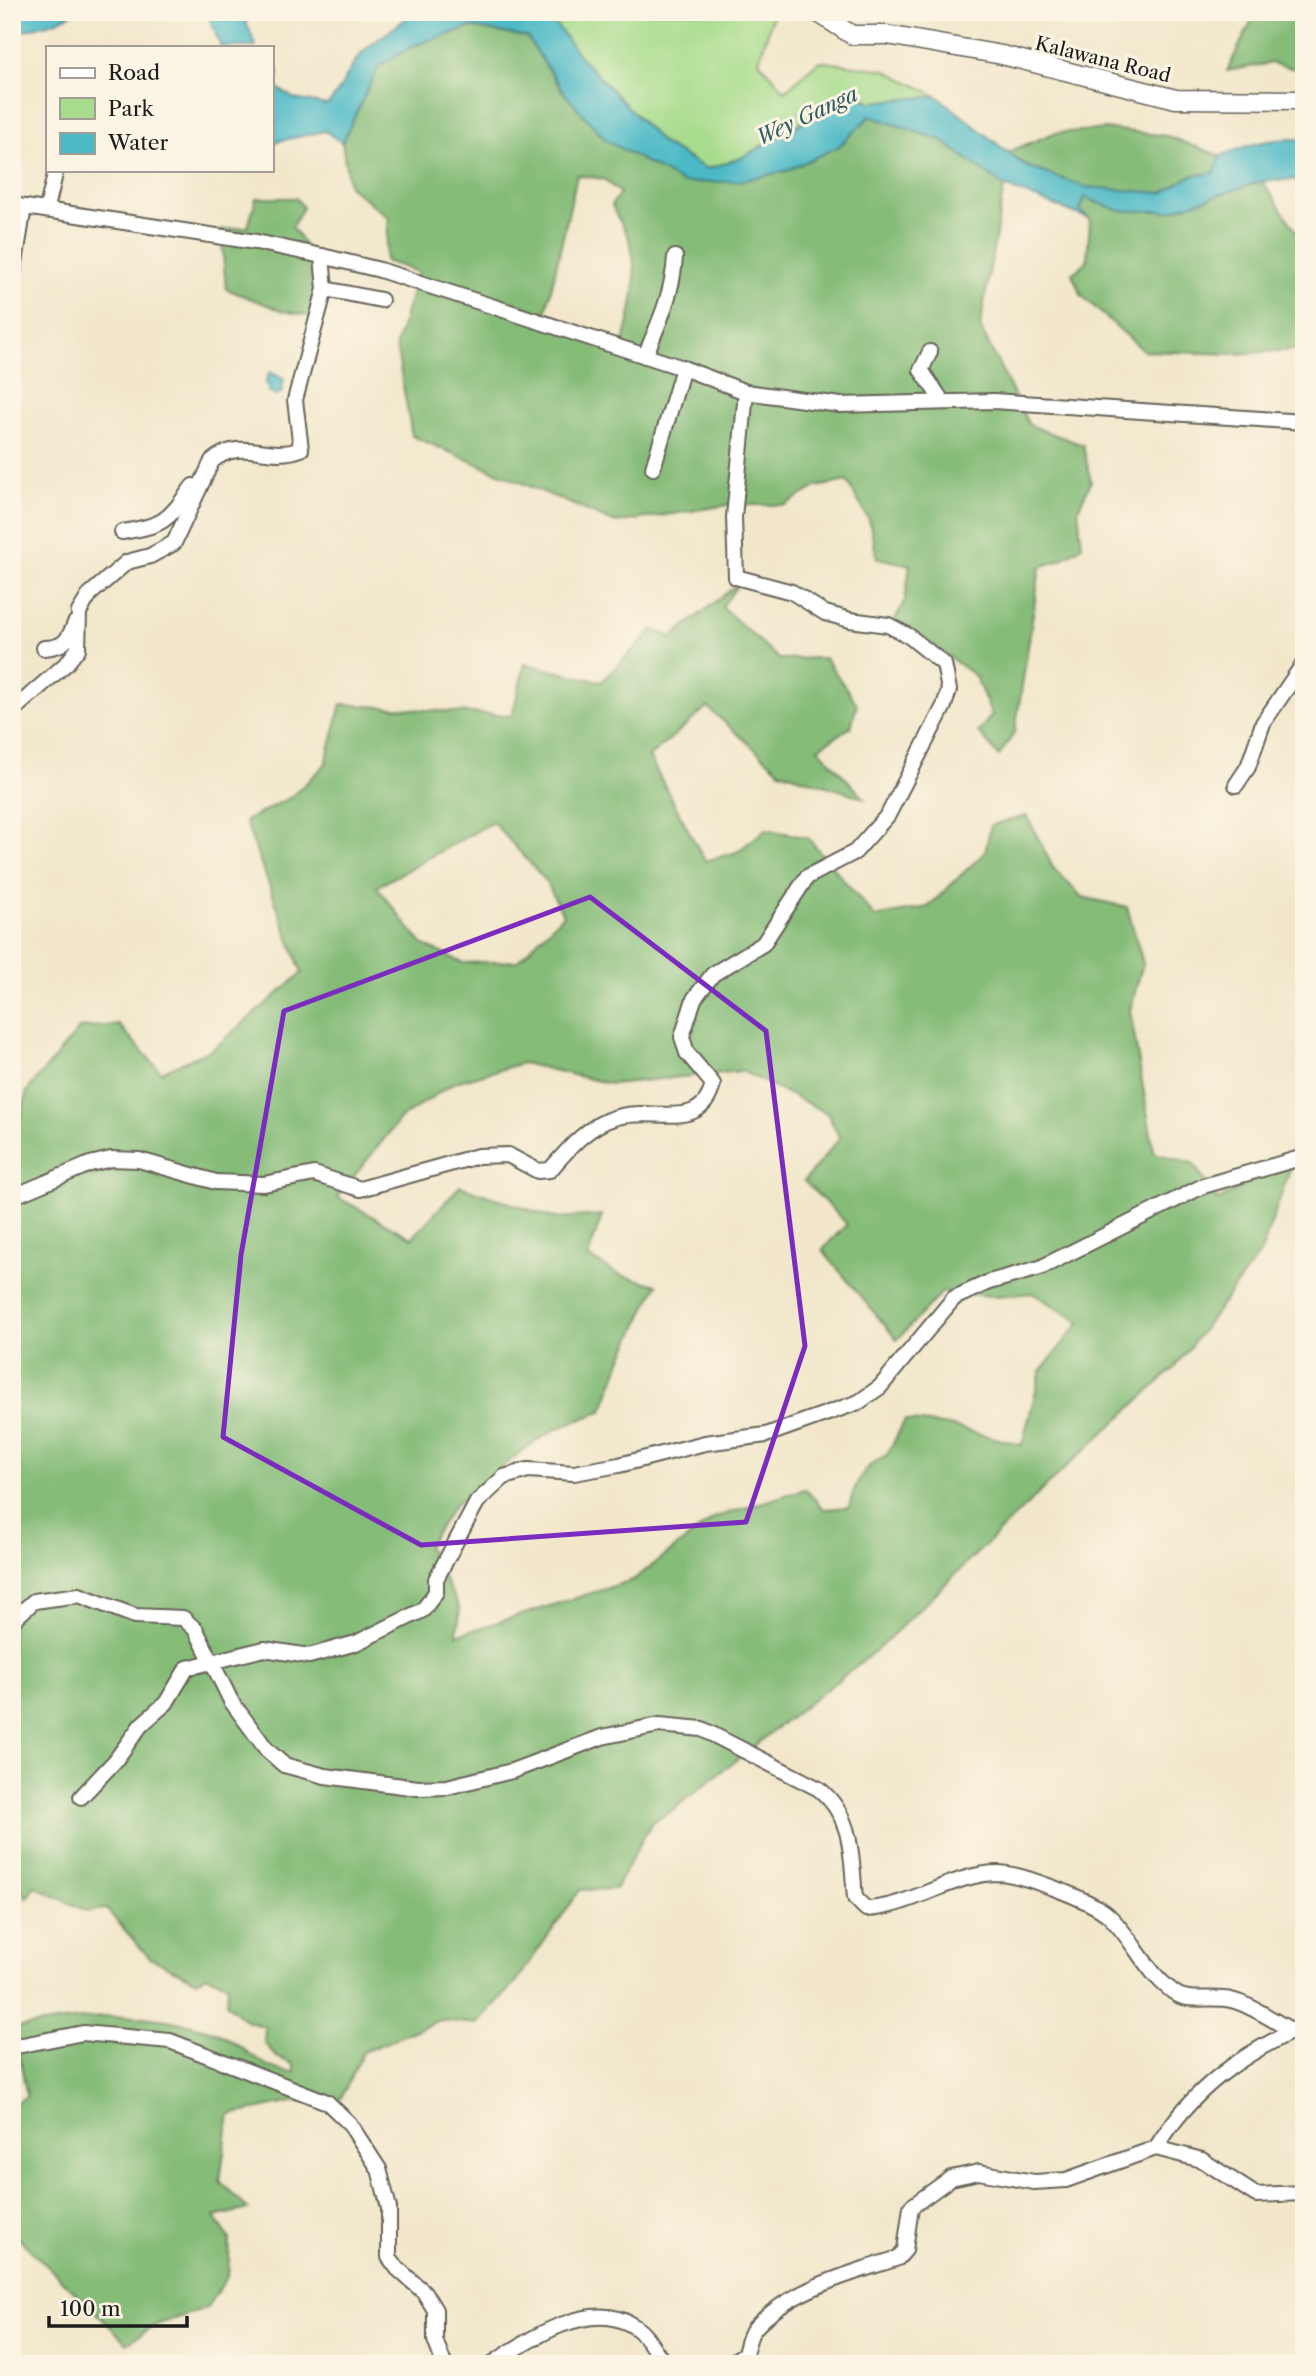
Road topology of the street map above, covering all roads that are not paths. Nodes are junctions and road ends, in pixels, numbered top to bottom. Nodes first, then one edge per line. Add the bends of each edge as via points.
1 (817, 12) edge
2 (1304, 100) edge
3 (55, 172) edge
4 (18, 206) edge
5 (47, 208) junction
6 (322, 256) junction
7 (675, 257) dead end
8 (12, 281) edge
9 (325, 289) junction
10 (381, 300) dead end
11 (930, 352) dead end
12 (645, 356) junction
13 (683, 368) junction
14 (746, 392) junction
15 (943, 402) junction
16 (1304, 422) edge
17 (212, 461) junction
18 (653, 468) dead end
19 (122, 532) dead end
20 (79, 612) junction
21 (44, 648) dead end
22 (1304, 663) edge
23 (12, 711) edge
24 (1236, 785) dead end
25 (1304, 1157) edge
26 (12, 1197) edge
27 (12, 1621) edge
28 (214, 1662) junction
29 (81, 1797) dead end
30 (1298, 2028) edge
31 (12, 2047) edge
32 (1156, 2148) junction
33 (1304, 2193) edge
34 (444, 2364) edge
35 (492, 2364) edge
36 (666, 2364) edge
37 (729, 2364) edge

1 - 2 main road, Kalawana Road via 852,35 887,35 1002,55 1176,99
3 - 5 street
4 - 5 street
4 - 8 street
5 - 6 street
6 - 9 street
6 - 12 street via 380,270
7 - 12 street via 665,309
9 - 10 street
9 - 17 street via 295,400 301,449 287,455 236,448
11 - 15 street via 922,370
12 - 13 street
13 - 14 street
13 - 18 street
14 - 15 street via 840,405
14 - 26 street via 734,517 736,577 792,592 825,613 888,625 909,636 944,664 948,690 888,815 855,852 807,877 763,944 713,974 688,1009 682,1037 687,1054 713,1084 702,1108 691,1115 643,1112 615,1117 581,1135 550,1170 538,1171 508,1155 478,1156 360,1189 314,1174 264,1184 216,1182 139,1160 111,1160 90,1164
15 - 16 street via 1007,402
17 - 19 street via 169,518 152,527
17 - 20 street via 174,543 117,569 90,594
20 - 21 street via 67,642
20 - 23 street via 78,649
22 - 24 street via 1263,723 1248,767
25 - 28 street via 1203,1186 1040,1268 989,1282 954,1298 880,1387 859,1402 766,1435 705,1443 574,1473 528,1469 504,1477 477,1502 436,1579 436,1592 423,1610 332,1651 309,1656 264,1649
27 - 28 street via 34,1601 79,1595 135,1616 183,1618 196,1630
28 - 29 street via 187,1668 166,1703 141,1725
28 - 30 street via 232,1701 267,1750 284,1765 325,1776 418,1788 447,1787 512,1771 602,1737 659,1725 702,1729 819,1788 833,1800 849,1837 855,1898 866,1909 884,1908 975,1876 1000,1873 1035,1881 1109,1916 1157,1978 1181,1997 1235,2001
30 - 32 street via 1237,2062 1197,2092
31 - 34 street via 83,2033 170,2040 327,2102 349,2123 379,2169 389,2207 389,2257 435,2309 435,2340
32 - 33 street via 1202,2160 1256,2195
32 - 37 street via 1066,2180 1034,2182 979,2172 951,2178 911,2207 905,2250 898,2258 832,2280 787,2303 752,2330 745,2354
35 - 36 street via 572,2320 594,2314 611,2315 634,2326

